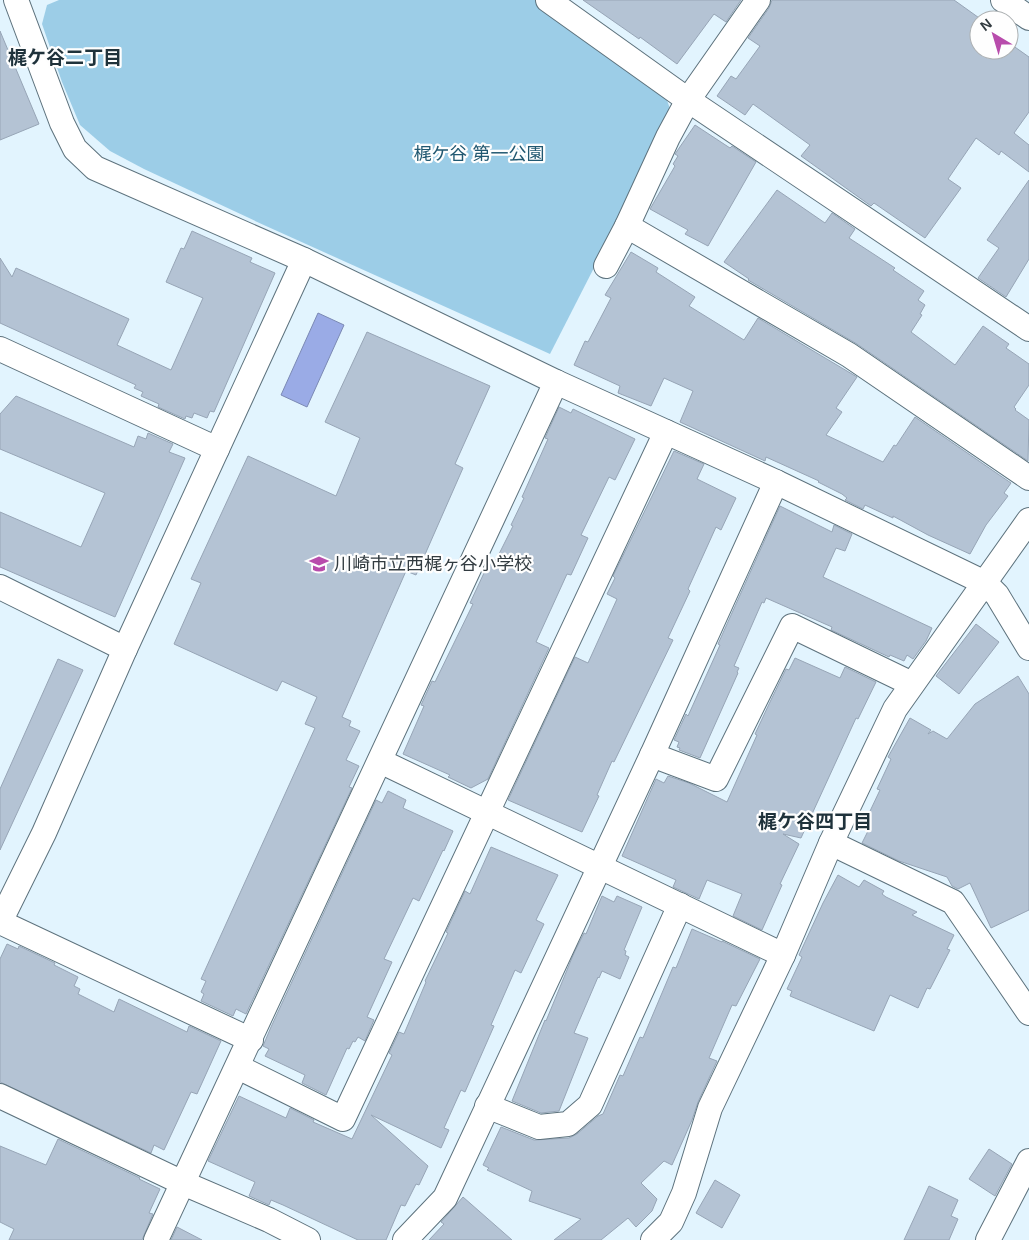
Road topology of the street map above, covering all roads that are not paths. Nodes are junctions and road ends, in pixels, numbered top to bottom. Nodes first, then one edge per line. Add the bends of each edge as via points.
1 (548, 0) edge
2 (758, 0) edge
3 (1003, 0) edge
4 (15, 3) edge
5 (1029, 18) edge
6 (688, 100) junction
7 (627, 226) junction
8 (304, 260) junction
9 (606, 266) dead end
10 (1029, 329) edge
11 (0, 349) edge
12 (556, 382) junction
13 (666, 432) junction
14 (217, 449) junction
15 (1029, 478) edge
16 (776, 482) junction
17 (1029, 520) edge
18 (985, 583) junction
19 (0, 586) edge
20 (1029, 648) edge
21 (125, 649) junction
22 (912, 684) junction
23 (652, 755) junction
24 (380, 760) junction
25 (488, 813) junction
26 (831, 843) junction
27 (598, 866) junction
28 (680, 905) junction
29 (783, 955) junction
30 (1029, 1013) edge
31 (251, 1040) junction
32 (238, 1067) junction
33 (0, 1096) edge
34 (487, 1106) junction
35 (1029, 1161) edge
36 (183, 1183) junction
37 (156, 1240) edge
38 (308, 1240) edge
39 (405, 1240) edge
40 (654, 1240) edge
41 (988, 1240) edge

1 - 6 street
2 - 6 street
3 - 5 street
4 - 8 street via 62,123 75,149 95,168
6 - 7 street
6 - 10 street
7 - 9 street
7 - 15 street via 849,355
8 - 12 street
8 - 14 street
11 - 14 street
12 - 13 street
12 - 24 street
13 - 16 street
13 - 25 street
14 - 21 street
16 - 18 street
16 - 23 street
17 - 18 street
18 - 20 street via 997,595
18 - 22 street
19 - 21 street
21 - 31 street via 44,833 0,922
22 - 23 street via 792,626 716,779
22 - 26 street via 895,709
23 - 27 street
24 - 25 street
24 - 31 street
25 - 27 street
25 - 32 street via 343,1119
26 - 29 street
26 - 30 street via 953,902
27 - 28 street
27 - 34 street
28 - 29 street
28 - 34 street via 590,1105 568,1124 539,1127
29 - 40 street via 710,1108 684,1193 671,1222
31 - 32 street
32 - 36 street
33 - 36 street
34 - 39 street via 445,1198
35 - 41 street
36 - 37 street
36 - 38 street

